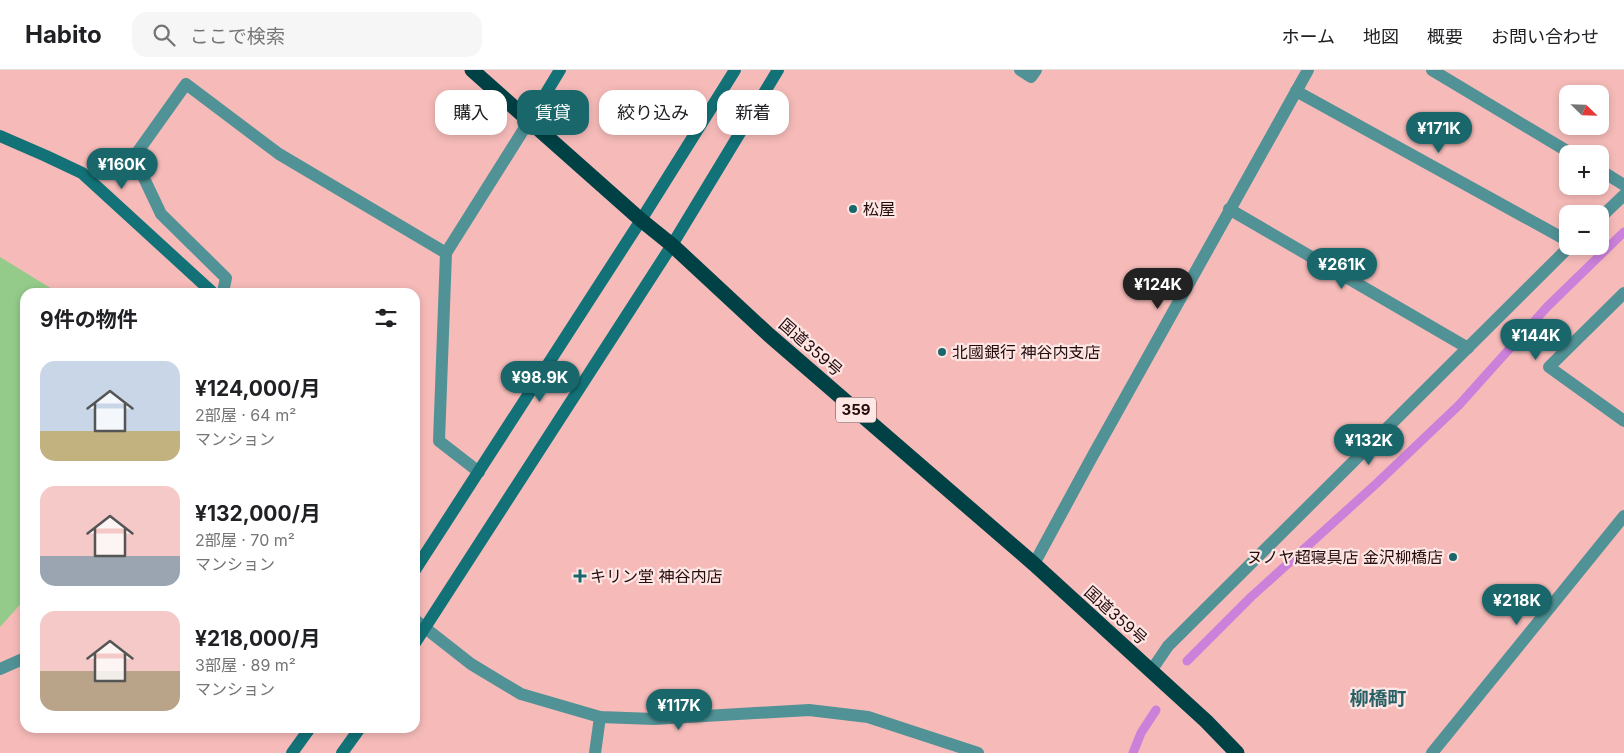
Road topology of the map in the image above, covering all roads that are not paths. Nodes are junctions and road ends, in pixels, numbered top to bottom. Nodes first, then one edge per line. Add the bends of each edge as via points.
1 (472, 70) edge
2 (560, 70) edge
3 (735, 70) edge
4 (778, 70) edge
5 (1020, 70) edge
6 (1036, 70) edge
7 (1308, 70) edge
8 (1432, 70) edge
9 (548, 90) edge
10 (1296, 91) junction
11 (517, 110) edge
12 (520, 135) edge
13 (545, 135) edge
14 (0, 136) edge
15 (1559, 146) edge
16 (1609, 176) edge
17 (1624, 185) edge
18 (1624, 195) edge
19 (1229, 209) junction
20 (1609, 209) edge
21 (641, 220) junction
22 (1559, 236) edge
23 (672, 246) junction
24 (446, 253) junction
25 (1561, 255) edge
26 (208, 288) edge
27 (224, 288) edge
28 (1624, 292) edge
29 (1468, 348) junction
30 (1624, 422) edge
31 (479, 472) junction
32 (1624, 516) edge
33 (420, 562) edge
34 (1034, 564) junction
35 (420, 624) edge
36 (20, 660) edge
37 (0, 669) edge
38 (1151, 671) junction
39 (600, 717) junction
40 (306, 733) edge
41 (356, 733) edge
42 (292, 753) edge
43 (342, 753) edge
44 (595, 753) edge
45 (978, 753) edge
46 (1237, 753) edge
47 (1432, 753) edge

1 - 11 highway, 国道359号 / 359
2 - 9 street
3 - 21 street
4 - 23 street
5 - 6 street via 1032,77
7 - 10 street
8 - 15 street
10 - 19 street
10 - 22 street
12 - 24 street
13 - 21 highway, 国道359号 / 359
14 - 26 street via 82,173
16 - 17 street
18 - 20 street
19 - 29 street
19 - 34 street
21 - 23 highway, 国道359号 / 359
21 - 31 street
23 - 34 highway, 国道359号 / 359 via 769,335
23 - 35 street
24 - 27 street via 279,154 186,84 134,158 161,214 226,278
24 - 31 street via 440,441
25 - 29 street
28 - 30 street via 1549,367
29 - 38 street via 1168,646
31 - 33 street
32 - 47 street
34 - 38 highway, 国道359号 / 359
35 - 39 street via 471,664 521,694
36 - 37 street
38 - 46 highway, 国道359号 / 359
39 - 44 street
39 - 45 street via 654,718 809,710 868,717
40 - 42 street
41 - 43 street

